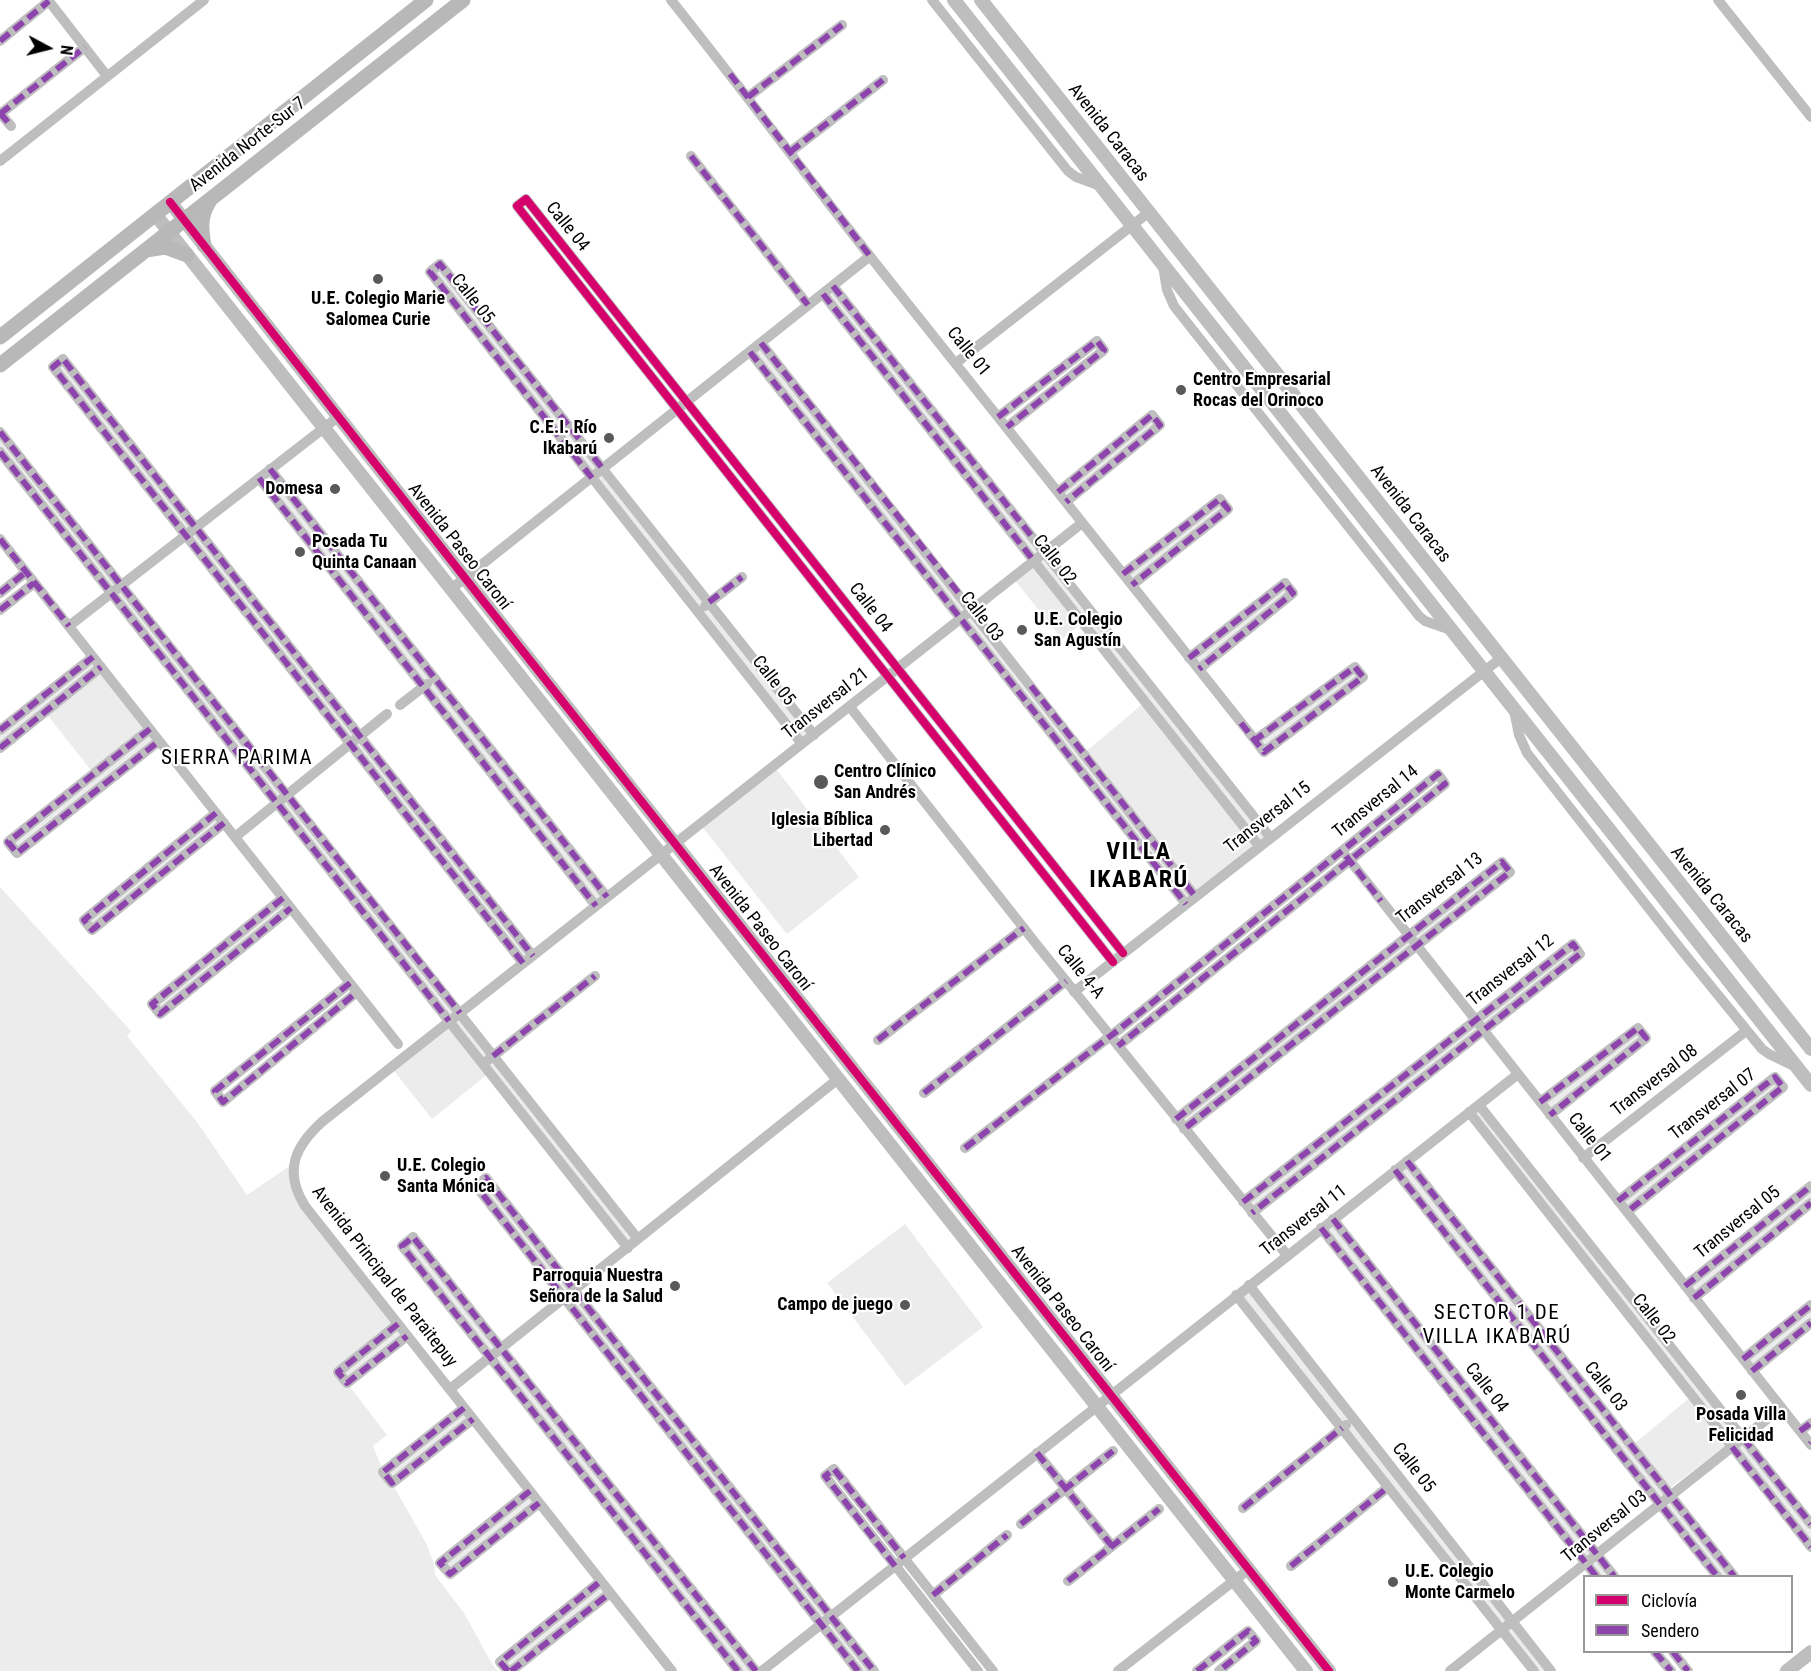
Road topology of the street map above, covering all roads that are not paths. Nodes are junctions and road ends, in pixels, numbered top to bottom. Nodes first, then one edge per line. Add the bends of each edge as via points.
1 (204, 0) edge
2 (464, 0) edge
3 (671, 0) edge
4 (932, 0) edge
5 (954, 0) edge
6 (981, 0) edge
7 (1718, 0) edge
8 (49, 1) edge
9 (419, 2) edge
10 (842, 25) dead end
11 (0, 41) edge
12 (85, 46) junction
13 (107, 76) junction
14 (883, 80) dead end
15 (748, 97) junction
16 (0, 114) edge
17 (1811, 117) edge
18 (10, 126) dead end
19 (790, 152) junction
20 (691, 156) dead end
21 (0, 160) edge
22 (1101, 186) junction
23 (212, 197) junction
24 (170, 202) junction
25 (1148, 213) junction
26 (155, 214) junction
27 (184, 220) junction
28 (1132, 225) junction
29 (169, 232) junction
30 (204, 245) junction
31 (146, 250) junction
32 (188, 255) junction
33 (870, 256) junction
34 (833, 286) junction
35 (823, 294) junction
36 (808, 305) junction
37 (852, 310) junction
38 (842, 318) junction
39 (0, 336) edge
40 (761, 343) junction
41 (750, 352) junction
42 (956, 363) junction
43 (0, 365) edge
44 (786, 375) junction
45 (775, 383) junction
46 (688, 401) junction
47 (676, 410) junction
48 (338, 417) junction
49 (998, 417) junction
50 (938, 419) junction
51 (325, 426) junction
52 (928, 427) junction
53 (1007, 428) junction
54 (0, 432) edge
55 (0, 452) edge
56 (735, 460) junction
57 (603, 469) junction
58 (270, 470) junction
59 (723, 470) junction
60 (866, 476) junction
61 (259, 478) junction
62 (592, 478) junction
63 (856, 485) junction
64 (1058, 492) junction
65 (1066, 502) junction
66 (1010, 509) junction
67 (1000, 518) junction
68 (1082, 523) junction
69 (195, 528) junction
70 (793, 534) junction
71 (185, 536) junction
72 (0, 539) edge
73 (782, 543) junction
74 (1045, 553) junction
75 (1034, 561) junction
76 (26, 572) junction
77 (351, 572) junction
78 (1123, 574) junction
79 (742, 577) dead end
80 (465, 578) junction
81 (339, 580) junction
82 (34, 583) junction
83 (121, 585) junction
84 (1132, 585) junction
85 (451, 589) junction
86 (0, 593) edge
87 (111, 593) junction
88 (708, 603) junction
89 (0, 610) edge
90 (972, 610) junction
91 (697, 611) junction
92 (961, 619) junction
93 (69, 626) junction
94 (280, 635) junction
95 (270, 643) junction
96 (93, 657) junction
97 (1190, 658) junction
98 (1501, 658) junction
99 (101, 667) junction
100 (898, 669) junction
101 (1199, 669) junction
102 (1483, 671) junction
103 (434, 678) junction
104 (887, 678) junction
105 (423, 687) junction
106 (1156, 693) junction
107 (208, 695) junction
108 (1146, 702) junction
109 (199, 704) junction
110 (400, 705) dead end
111 (850, 707) junction
112 (1514, 710) junction
113 (387, 714) dead end
114 (150, 729) junction
115 (0, 730) edge
116 (814, 735) junction
117 (360, 737) junction
118 (1255, 740) junction
119 (159, 741) junction
120 (802, 744) junction
121 (351, 745) junction
122 (0, 748) edge
123 (1084, 753) junction
124 (1073, 762) junction
125 (1230, 786) junction
126 (522, 790) junction
127 (287, 795) junction
128 (1219, 795) junction
129 (512, 799) junction
130 (277, 803) junction
131 (1010, 810) junction
132 (216, 813) junction
133 (1000, 819) junction
134 (224, 823) junction
135 (235, 837) junction
136 (1270, 837) junction
137 (675, 844) junction
138 (1259, 846) junction
139 (449, 850) junction
140 (1342, 851) junction
141 (661, 855) junction
142 (440, 858) junction
143 (1349, 861) junction
144 (1195, 896) junction
145 (607, 897) junction
146 (283, 898) junction
147 (373, 903) junction
148 (1186, 904) junction
149 (596, 906) junction
150 (1273, 906) junction
151 (291, 908) junction
152 (363, 912) junction
153 (1280, 916) junction
154 (1024, 928) junction
155 (1408, 936) junction
156 (1226, 943) junction
157 (1416, 946) junction
158 (1123, 953) junction
159 (1233, 953) junction
160 (533, 956) junction
161 (1113, 962) junction
162 (523, 963) junction
163 (595, 976) dead end
164 (1066, 981) junction
165 (1350, 982) junction
166 (350, 983) junction
167 (1170, 988) junction
168 (357, 992) junction
169 (1074, 992) junction
170 (1358, 992) junction
171 (1178, 998) junction
172 (460, 1014) junction
173 (1475, 1020) junction
174 (449, 1021) junction
175 (1295, 1025) junction
176 (1483, 1031) junction
177 (1746, 1031) junction
178 (1110, 1036) junction
179 (1303, 1036) junction
180 (878, 1040) dead end
181 (398, 1044) dead end
182 (1118, 1046) junction
183 (1811, 1050) edge
184 (494, 1056) junction
185 (483, 1064) junction
186 (1797, 1067) junction
187 (1518, 1074) junction
188 (838, 1079) junction
189 (1811, 1085) edge
190 (924, 1093) dead end
191 (1540, 1102) junction
192 (1479, 1105) junction
193 (1360, 1110) junction
194 (1469, 1113) junction
195 (1550, 1115) junction
196 (1176, 1119) junction
197 (1368, 1121) junction
198 (550, 1127) junction
199 (1184, 1129) junction
200 (540, 1136) junction
201 (965, 1148) dead end
202 (1583, 1158) junction
203 (1407, 1161) junction
204 (1395, 1170) junction
205 (1811, 1186) edge
206 (1618, 1201) junction
207 (1243, 1202) junction
208 (1811, 1203) edge
209 (1627, 1212) junction
210 (1252, 1213) junction
211 (1333, 1219) junction
212 (1322, 1228) junction
213 (1459, 1228) junction
214 (1583, 1236) junction
215 (1448, 1237) junction
216 (638, 1239) junction
217 (1572, 1244) junction
218 (628, 1248) junction
219 (1287, 1255) junction
220 (1249, 1285) junction
221 (1685, 1286) junction
222 (574, 1290) junction
223 (1511, 1294) junction
224 (1236, 1295) junction
225 (564, 1298) junction
226 (1694, 1298) junction
227 (1500, 1303) junction
228 (1811, 1305) edge
229 (1811, 1323) edge
230 (398, 1324) junction
231 (407, 1336) junction
232 (1434, 1347) junction
233 (501, 1349) junction
234 (1423, 1356) junction
235 (490, 1357) junction
236 (1743, 1359) junction
237 (1752, 1371) junction
238 (450, 1389) junction
239 (1111, 1395) junction
240 (1097, 1406) junction
241 (464, 1408) junction
242 (1781, 1408) junction
243 (473, 1419) junction
244 (1353, 1419) junction
245 (1811, 1423) edge
246 (1342, 1428) junction
247 (1800, 1431) junction
248 (1743, 1438) junction
249 (1811, 1444) edge
250 (1732, 1447) junction
251 (1378, 1450) junction
252 (1113, 1451) dead end
253 (1037, 1453) junction
254 (1366, 1459) junction
255 (1396, 1474) junction
256 (725, 1481) junction
257 (1387, 1485) junction
258 (715, 1489) junction
259 (1065, 1489) junction
260 (530, 1491) junction
261 (1670, 1496) junction
262 (540, 1503) junction
263 (1660, 1504) junction
264 (1159, 1509) dead end
265 (1243, 1509) dead end
266 (1021, 1524) dead end
267 (1811, 1524) edge
268 (1007, 1535) dead end
269 (652, 1540) junction
270 (1112, 1546) junction
271 (1811, 1546) edge
272 (642, 1549) junction
273 (1597, 1554) junction
274 (1717, 1555) junction
275 (900, 1562) junction
276 (1466, 1563) junction
277 (1707, 1563) junction
278 (1586, 1564) junction
279 (1291, 1566) dead end
280 (1248, 1569) junction
281 (1455, 1571) junction
282 (1595, 1575) edge
283 (1613, 1575) edge
284 (1717, 1575) edge
285 (1733, 1575) edge
286 (1234, 1580) junction
287 (601, 1581) junction
288 (1068, 1581) dead end
289 (610, 1593) junction
290 (933, 1595) junction
291 (831, 1616) junction
292 (1512, 1622) junction
293 (821, 1624) junction
294 (1502, 1630) junction
295 (1811, 1652) edge
296 (1656, 1653) edge
297 (1674, 1653) edge
298 (1548, 1667) edge
299 (510, 1671) edge
300 (672, 1671) edge
301 (738, 1671) edge
302 (756, 1671) edge
303 (762, 1671) edge
304 (858, 1671) edge
305 (874, 1671) edge
306 (978, 1671) edge
307 (993, 1671) edge
308 (1118, 1671) edge
309 (1197, 1671) edge
310 (1219, 1671) edge
311 (1306, 1671) edge
312 (1329, 1671) edge
313 (1450, 1671) edge
314 (1534, 1671) edge
315 (1671, 1671) edge
316 (1688, 1671) edge
317 (1786, 1671) edge

1 - 13 street
2 - 23 main road, Avenida Norte-Sur 7
3 - 15 street, Calle 01
4 - 22 street via 1068,171
5 - 22 street
6 - 25 street, Avenida Caracas
7 - 17 street
8 - 11 street
8 - 12 street
9 - 24 main road, Avenida Norte-Sur 7
10 - 15 street
12 - 13 street
12 - 16 street
13 - 21 street
14 - 19 street
15 - 19 street, Calle 01
16 - 18 street
19 - 33 street, Calle 01
20 - 36 street
22 - 28 street
23 - 27 main road, Avenida Norte-Sur 7
23 - 30 main road via 201,224
24 - 26 main road, Avenida Norte-Sur 7
24 - 27 street, Avenida Paseo Caroní
25 - 28 street
25 - 98 street, Avenida Caracas
26 - 29 street, Avenida Paseo Caroní
26 - 39 main road, Avenida Norte-Sur 7
27 - 29 main road, Avenida Norte-Sur 7
27 - 30 street, Avenida Paseo Caroní
28 - 42 street
28 - 102 street
29 - 31 main road, Avenida Norte-Sur 7
29 - 32 street, Avenida Paseo Caroní
30 - 48 street, Avenida Paseo Caroní
31 - 32 main road via 165,248
31 - 43 main road, Avenida Norte-Sur 7
32 - 51 street, Avenida Paseo Caroní
33 - 34 street
33 - 42 street, Calle 01
34 - 35 street
34 - 37 street, Calle 02
35 - 36 street
35 - 38 street, Calle 02
36 - 40 street
37 - 38 street
37 - 50 street, Calle 02
38 - 52 street, Calle 02
40 - 41 street
40 - 44 street, Calle 03
41 - 45 street, Calle 03
41 - 46 street
42 - 49 street, Calle 01
44 - 45 street
44 - 60 street, Calle 03
45 - 63 street, Calle 03
46 - 47 street
46 - 47 street, Calle 04 via 526,199 517,206
46 - 56 street, Calle 04
47 - 57 street
47 - 59 street, Calle 04
48 - 51 street
48 - 80 street, Avenida Paseo Caroní
49 - 53 street, Calle 01
49 - 53 street via 1096,341 1104,350
50 - 52 street
50 - 66 street, Calle 02
51 - 58 street
51 - 85 street, Avenida Paseo Caroní
52 - 67 street, Calle 02
53 - 64 street, Calle 01
54 - 83 street
55 - 87 street
56 - 59 street
56 - 70 street, Calle 04
57 - 62 street
57 - 62 street, Calle 05 via 440,264 430,272
57 - 88 street, Calle 05
58 - 61 street
58 - 77 street
59 - 73 street, Calle 04
60 - 63 street
60 - 90 street, Calle 03
61 - 69 street
61 - 81 street
62 - 80 street
62 - 91 street, Calle 05
63 - 92 street, Calle 03
64 - 65 street, Calle 01
64 - 65 street via 1152,416 1160,425
65 - 68 street, Calle 01
66 - 67 street
66 - 74 street, Calle 02
67 - 75 street, Calle 02
68 - 74 street, Transversal 21
68 - 78 street, Calle 01
69 - 71 street
69 - 71 street via 63,359 53,367
69 - 94 street
70 - 73 street
70 - 100 street, Calle 04
71 - 83 street
71 - 95 street
72 - 76 street
73 - 104 street, Calle 04
74 - 75 street, Transversal 21
74 - 106 street, Calle 02
75 - 90 street, Transversal 21
75 - 108 street, Calle 02
76 - 82 street
76 - 86 street
77 - 81 street
77 - 103 street
78 - 84 street, Calle 01
78 - 84 street via 1220,499 1228,509
79 - 88 street
80 - 85 street
80 - 137 street, Avenida Paseo Caroní
81 - 105 street
82 - 89 street
82 - 93 street
83 - 87 street
83 - 107 street
84 - 97 street, Calle 01
85 - 141 street, Avenida Paseo Caroní
87 - 93 street
87 - 109 street
88 - 91 street
88 - 116 street, Calle 05
90 - 92 street, Transversal 21
90 - 123 street, Calle 03
91 - 120 street, Calle 05
92 - 100 street, Transversal 21
92 - 124 street, Calle 03
93 - 96 street
94 - 95 street
94 - 117 street
95 - 121 street
96 - 99 street
96 - 115 street
97 - 101 street, Calle 01
97 - 101 street via 1285,584 1293,593
98 - 102 street, Transversal 15
98 - 183 street, Avenida Caracas
99 - 114 street
99 - 122 street
100 - 104 street, Transversal 21
100 - 131 street, Calle 04
101 - 118 street, Calle 01
102 - 112 street
102 - 136 street, Transversal 15
103 - 105 street
103 - 126 street
104 - 111 street, Transversal 21
104 - 133 street, Calle 04
105 - 110 street
105 - 129 street
106 - 108 street
106 - 125 street, Calle 02
107 - 109 street
107 - 127 street
108 - 128 street, Calle 02
109 - 130 street
111 - 116 street, Transversal 21
111 - 154 street, Calle 4-A
112 - 177 street via 1527,753
112 - 186 street
113 - 117 street
114 - 119 street
114 - 119 street via 8,842 17,853
116 - 120 street, Transversal 21
117 - 121 street
117 - 139 street
118 - 118 street, Calle 01 via 1264,752 1362,677 1355,667
119 - 132 street
120 - 137 street, Transversal 21
121 - 127 street
121 - 142 street
123 - 124 street
123 - 144 street, Calle 03
124 - 148 street, Calle 03
125 - 128 street
125 - 136 street, Calle 02
126 - 129 street
126 - 145 street
127 - 130 street
127 - 147 street
128 - 138 street, Calle 02
129 - 149 street
130 - 135 street
130 - 152 street
131 - 133 street
131 - 158 street, Calle 04
132 - 134 street
132 - 134 street via 84,920 92,930
133 - 161 street, Calle 04
134 - 135 street
135 - 146 street
136 - 138 street, Transversal 15
137 - 141 street, Transversal 21
137 - 239 street, Avenida Paseo Caroní
138 - 144 street, Transversal 15
139 - 142 street
139 - 160 street
140 - 143 street, Calle 01
140 - 143 street, Transversal 14 via 1438,774 1445,784
140 - 150 street, Transversal 14
141 - 145 street, Avenida Principal de Paraitepuy
141 - 188 street, Avenida Paseo Caroní
142 - 162 street
143 - 153 street, Transversal 14
143 - 155 street, Calle 01
144 - 148 street, Transversal 15
145 - 149 street, Avenida Principal de Paraitepuy
146 - 151 street
146 - 151 street via 152,1004 160,1014
147 - 152 street
147 - 172 street
148 - 158 street, Transversal 15
149 - 160 street, Avenida Principal de Paraitepuy
150 - 153 street
150 - 156 street, Transversal 14
151 - 166 street
152 - 174 street
153 - 159 street, Transversal 14
154 - 164 street, Calle 4-A
154 - 180 street
155 - 157 street, Calle 01
155 - 157 street, Transversal 13 via 1502,862 1510,872
155 - 165 street, Transversal 13
156 - 159 street
156 - 167 street, Transversal 14
157 - 170 street, Transversal 13
157 - 173 street, Calle 01
158 - 161 street, Transversal 15
159 - 171 street, Transversal 14
160 - 162 street, Avenida Principal de Paraitepuy
161 - 169 street, Transversal 15
162 - 172 street, Avenida Principal de Paraitepuy
163 - 184 street
164 - 169 street, Calle 4-A
164 - 190 street
165 - 170 street
165 - 175 street, Transversal 13
166 - 168 street
166 - 168 street via 215,1091 223,1102
167 - 171 street
167 - 178 street, Transversal 14
168 - 181 street
169 - 178 street, Calle 4-A
170 - 179 street, Transversal 13
171 - 182 street, Transversal 14
172 - 174 street, Avenida Principal de Paraitepuy
172 - 184 street
173 - 176 street, Calle 01
173 - 176 street, Transversal 12 via 1573,944 1580,954
173 - 193 street, Transversal 12
174 - 185 street
174 - 230 street, Avenida Principal de Paraitepuy via 312,1131 299,1146 294,1163 297,1190 305,1206
175 - 179 street
175 - 196 street, Transversal 13
176 - 187 street, Calle 01
176 - 197 street, Transversal 12
177 - 186 street via 1769,1054
177 - 202 street, Transversal 08
178 - 182 street, Calle 4-A
178 - 201 street, Transversal 14
179 - 199 street, Transversal 13
182 - 196 street, Calle 4-A
184 - 185 street
184 - 198 street
185 - 200 street
186 - 189 street
187 - 191 street, Calle 01
187 - 192 street, Transversal 11
188 - 216 street
188 - 240 street, Avenida Paseo Caroní
191 - 195 street, Calle 01
191 - 195 street via 1638,1028 1646,1038
192 - 194 street, Transversal 11
192 - 214 street, Calle 02
193 - 197 street
193 - 207 street, Transversal 12
194 - 203 street, Transversal 11
194 - 217 street, Calle 02
195 - 202 street, Calle 01
196 - 199 street, Calle 4-A
197 - 210 street, Transversal 12
198 - 200 street
198 - 216 street
199 - 207 street, Calle 4-A
200 - 218 street
202 - 206 street, Calle 01
203 - 204 street, Transversal 11
203 - 213 street, Calle 03
204 - 211 street, Transversal 11
204 - 215 street, Calle 03
205 - 221 street, Transversal 05
206 - 209 street, Calle 01
206 - 209 street, Transversal 07 via 1775,1077 1783,1087
207 - 210 street, Calle 4-A
208 - 226 street, Transversal 05
209 - 221 street, Calle 01
210 - 219 street, Calle 4-A
211 - 212 street, Transversal 11
211 - 232 street, Calle 04
212 - 219 street, Transversal 11
212 - 234 street, Calle 04
213 - 215 street
213 - 223 street, Calle 03
214 - 217 street
214 - 248 street, Calle 02
215 - 227 street, Calle 03
216 - 218 street
217 - 250 street, Calle 02
218 - 222 street
219 - 220 street, Transversal 11
220 - 224 street, Transversal 11
220 - 244 street, Calle 05
221 - 226 street, Calle 01
222 - 225 street
222 - 225 street via 486,1178 476,1185
222 - 256 street
223 - 227 street
223 - 261 street, Calle 03
224 - 239 street, Transversal 11
224 - 246 street, Calle 05
225 - 233 street
225 - 258 street
226 - 236 street, Calle 01
227 - 263 street, Calle 03
228 - 236 street
229 - 237 street
230 - 231 street, Avenida Principal de Paraitepuy
230 - 231 street via 338,1372 347,1383
231 - 238 street, Avenida Principal de Paraitepuy
232 - 234 street
232 - 273 street, Calle 04
233 - 235 street
233 - 235 street via 413,1237 402,1245
233 - 269 street
234 - 278 street, Calle 04
235 - 238 street
235 - 272 street
236 - 237 street, Calle 01
237 - 242 street, Calle 01
238 - 241 street, Avenida Principal de Paraitepuy
239 - 240 street, Transversal 11
239 - 280 street, Avenida Paseo Caroní
240 - 253 street, Transversal 11
240 - 286 street, Avenida Paseo Caroní
241 - 243 street, Avenida Principal de Paraitepuy
241 - 243 street via 383,1472 392,1483
242 - 247 street, Calle 01
242 - 248 street, Transversal 03
243 - 260 street, Avenida Principal de Paraitepuy
244 - 246 street
244 - 251 street, Calle 05
245 - 247 street
246 - 254 street, Calle 05
246 - 265 street
247 - 249 street, Calle 01
248 - 250 street, Transversal 03
248 - 267 street, Calle 02
250 - 261 street, Transversal 03
250 - 271 street, Calle 02
251 - 254 street
251 - 255 street, Calle 05
252 - 259 street
253 - 259 street
253 - 275 street, Transversal 11
254 - 257 street, Calle 05
255 - 257 street
255 - 276 street, Calle 05
256 - 258 street
256 - 291 street
257 - 279 street
257 - 281 street, Calle 05
258 - 293 street
259 - 266 street
259 - 270 street
260 - 262 street, Avenida Principal de Paraitepuy
260 - 262 street via 440,1563 450,1574
261 - 263 street, Transversal 03
261 - 274 street, Calle 03
262 - 287 street, Avenida Principal de Paraitepuy
263 - 273 street, Transversal 03
263 - 277 street, Calle 03
264 - 270 street
268 - 290 street
269 - 272 street
269 - 302 street
270 - 288 street
272 - 301 street
273 - 278 street, Transversal 03
273 - 283 street, Calle 04
274 - 277 street
274 - 285 street, Calle 03
275 - 275 street via 834,1469 825,1476
275 - 290 street
275 - 291 street, Transversal 11
275 - 306 street
276 - 281 street
276 - 292 street, Calle 05
277 - 284 street, Calle 03
278 - 282 street, Calle 04
278 - 292 street, Transversal 03
280 - 286 street
280 - 312 street, Avenida Paseo Caroní
281 - 294 street, Calle 05
286 - 308 street
286 - 311 street, Avenida Paseo Caroní
287 - 289 street, Avenida Principal de Paraitepuy
287 - 299 street via 500,1662
289 - 299 street
289 - 300 street, Avenida Principal de Paraitepuy
290 - 307 street
291 - 293 street, Transversal 11
291 - 305 street
292 - 294 street, Transversal 03
292 - 298 street, Calle 05
293 - 303 street, Transversal 11
293 - 304 street
294 - 313 street, Transversal 03
294 - 314 street, Calle 05
295 - 317 street
296 - 315 street
297 - 316 street
298 - 314 street
309 - 310 street via 1248,1631 1256,1641

